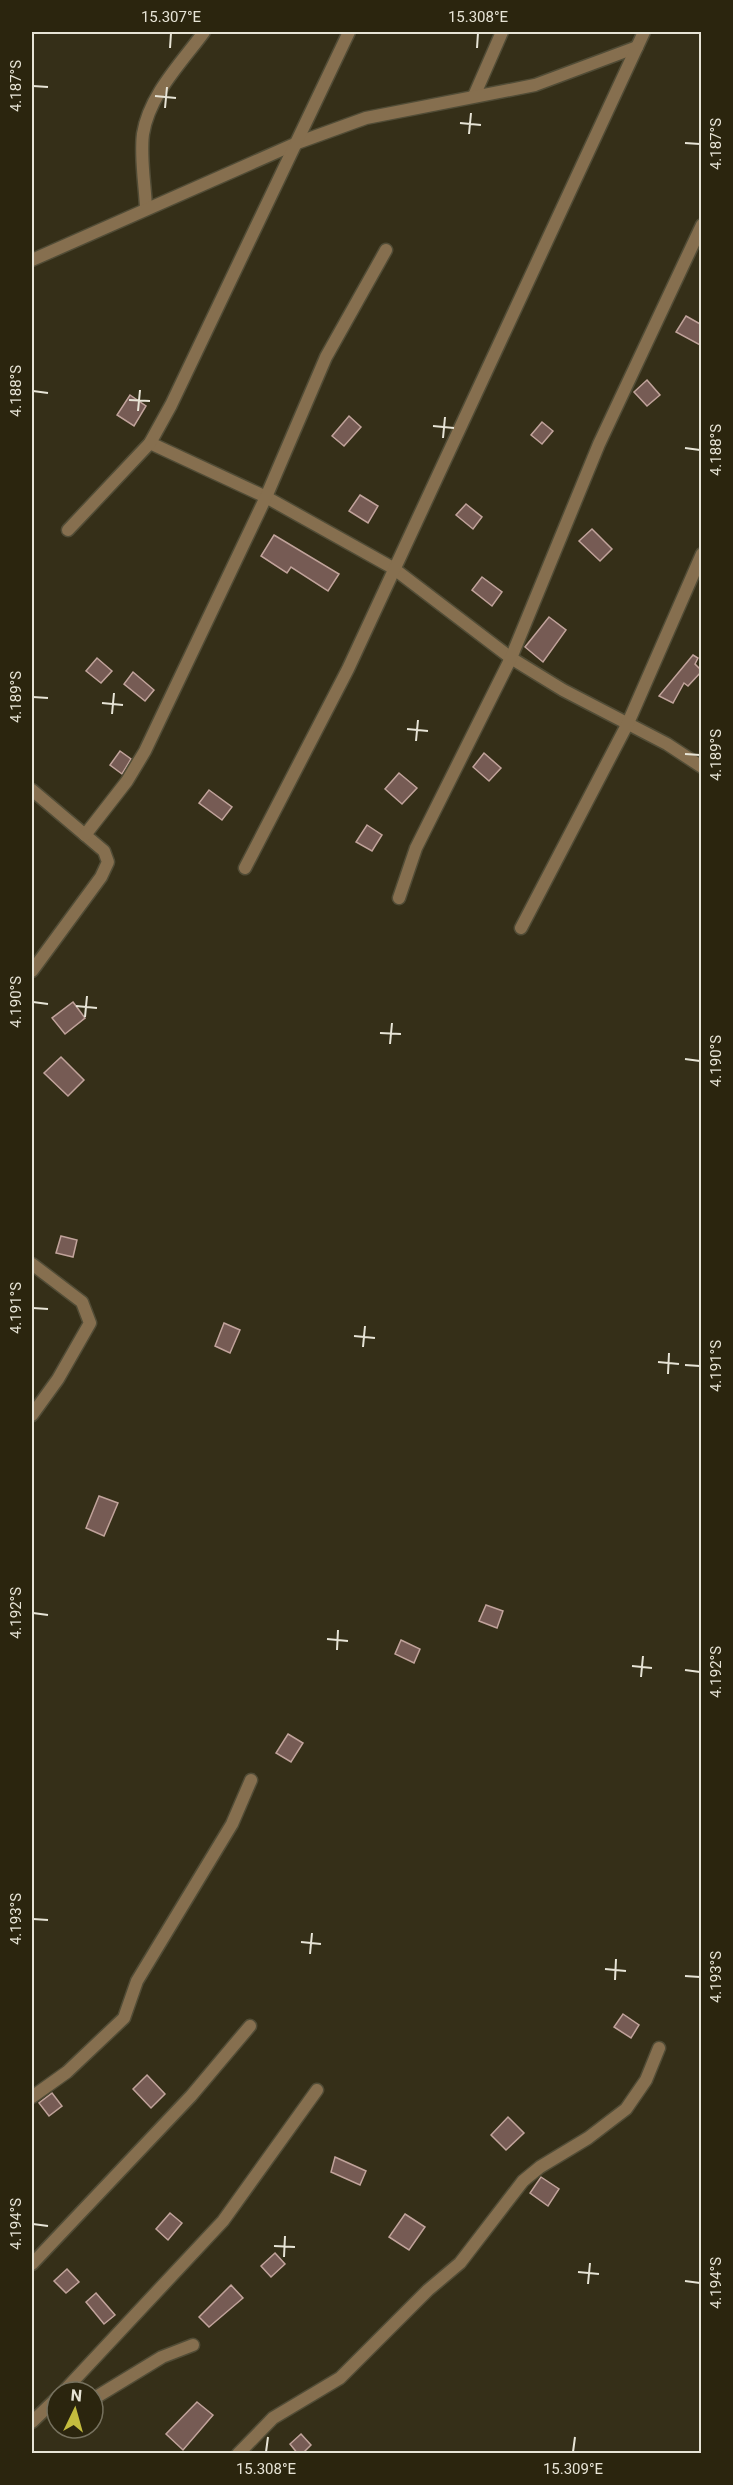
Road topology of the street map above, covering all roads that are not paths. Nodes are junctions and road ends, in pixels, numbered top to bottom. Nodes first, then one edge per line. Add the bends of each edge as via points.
1 (204, 32) edge
2 (349, 32) edge
3 (502, 32) edge
4 (644, 32) edge
5 (637, 46) junction
6 (474, 96) junction
7 (297, 143) junction
8 (146, 208) junction
9 (702, 225) edge
10 (386, 250) dead end
11 (32, 260) edge
12 (150, 443) junction
13 (266, 497) junction
14 (68, 530) dead end
15 (702, 554) edge
16 (393, 567) junction
17 (511, 658) junction
18 (628, 723) junction
19 (702, 767) edge
20 (32, 790) edge
21 (85, 835) junction
22 (245, 868) dead end
23 (399, 898) dead end
24 (521, 928) dead end
25 (32, 971) edge
26 (32, 1264) edge
27 (32, 1415) edge
28 (251, 1780) dead end
29 (250, 2026) dead end
30 (659, 2048) dead end
31 (317, 2090) dead end
32 (32, 2097) edge
33 (32, 2264) edge
34 (193, 2345) dead end
35 (74, 2380) edge
36 (105, 2392) edge
37 (44, 2412) edge
38 (32, 2422) edge
39 (238, 2454) edge

1 - 8 street via 149,112 143,135
2 - 7 street
3 - 6 street
4 - 5 street
5 - 6 street via 535,85
5 - 16 street
6 - 7 street via 366,118
7 - 8 street
7 - 12 street
8 - 11 street
9 - 17 street via 599,444
10 - 13 street via 327,357
12 - 13 street
12 - 14 street
13 - 16 street
13 - 21 street via 145,751
15 - 18 street
16 - 17 street
16 - 22 street via 348,669
17 - 18 street
17 - 23 street via 416,848
18 - 19 street
18 - 24 street
20 - 21 street
21 - 25 street via 104,851 106,869
26 - 27 street via 81,1302 90,1323
28 - 32 street via 232,1824 138,1981 123,2018 67,2072
29 - 33 street via 190,2096
30 - 39 street via 646,2080 626,2109 523,2181 460,2263 428,2289 339,2378 273,2418
31 - 35 street via 224,2221
34 - 36 street via 162,2357
37 - 38 street

